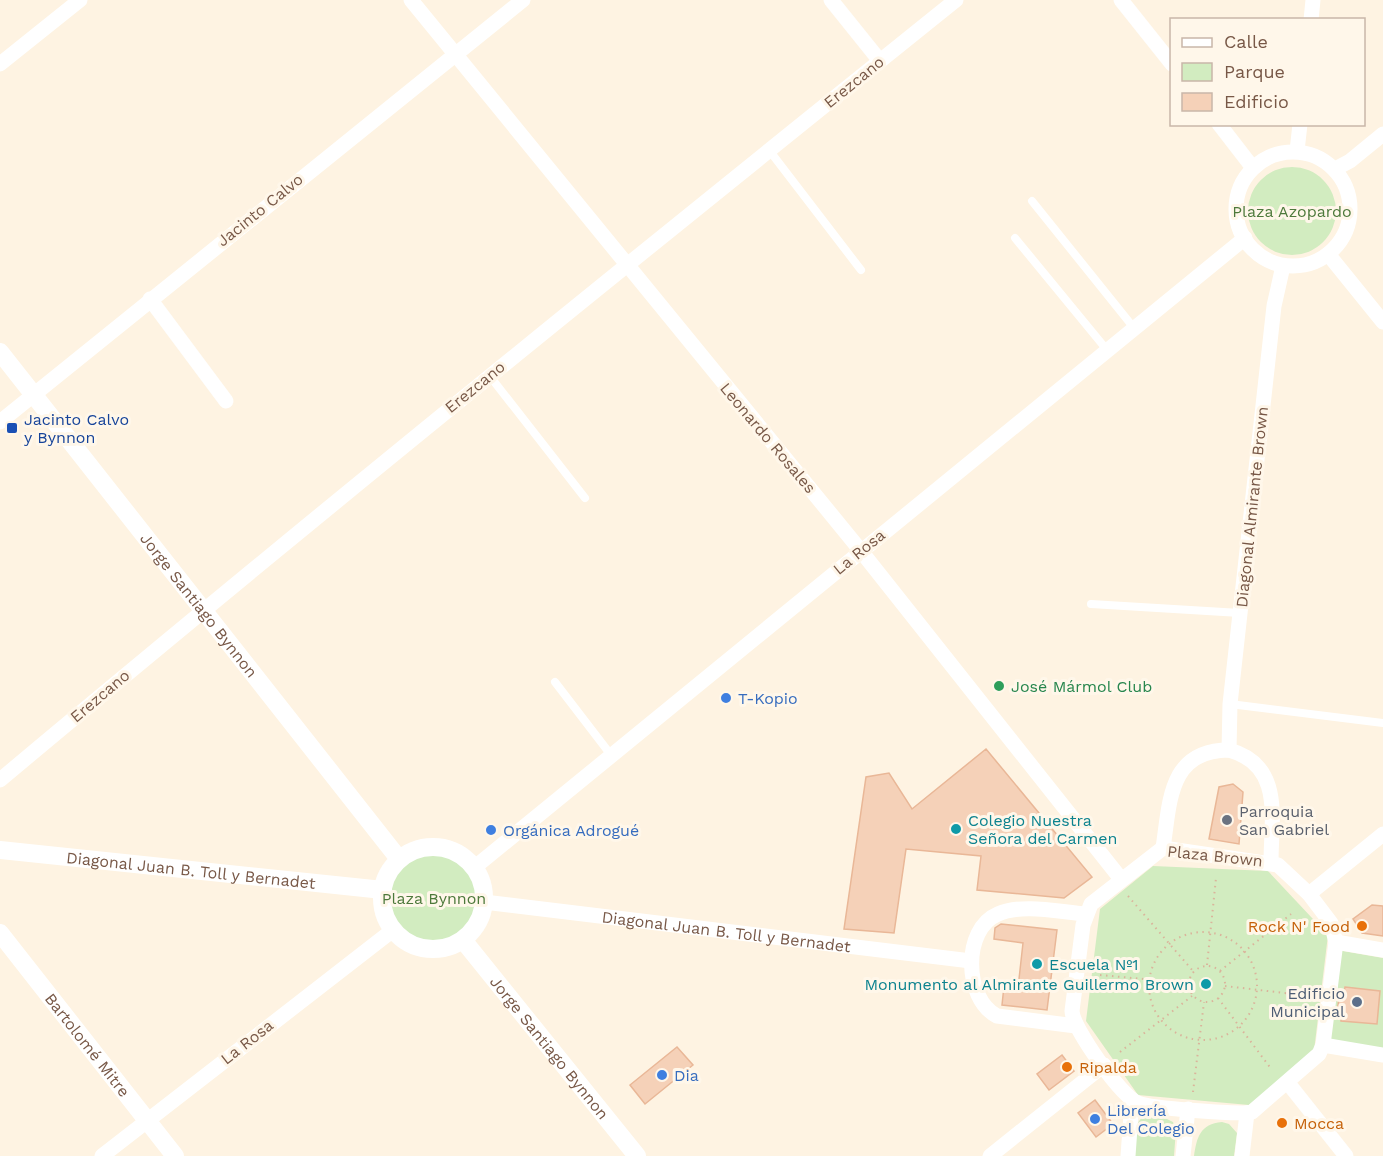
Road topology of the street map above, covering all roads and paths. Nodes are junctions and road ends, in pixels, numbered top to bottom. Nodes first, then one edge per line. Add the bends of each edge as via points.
1 (80, 0) edge
2 (411, 0) edge
3 (523, 0) edge
4 (831, 0) edge
5 (956, 0) edge
6 (1121, 0) edge
7 (1313, 0) edge
8 (1311, 18) edge
9 (453, 54) junction
10 (880, 61) junction
11 (1170, 61) edge
12 (0, 64) edge
13 (1221, 126) edge
14 (1300, 126) edge
15 (1383, 134) edge
16 (769, 150) junction
17 (1297, 151) junction
18 (1253, 168) junction
19 (1335, 169) junction
20 (1032, 201) dead end
21 (1015, 238) dead end
22 (1245, 238) junction
23 (1328, 254) junction
24 (625, 265) junction
25 (1283, 266) junction
26 (861, 270) dead end
27 (150, 299) junction
28 (1383, 322) edge
29 (1134, 328) junction
30 (1107, 350) junction
31 (0, 352) edge
32 (489, 375) junction
33 (33, 393) junction
34 (226, 401) dead end
35 (0, 422) edge
36 (585, 498) dead end
37 (861, 551) junction
38 (1091, 604) dead end
39 (203, 610) junction
40 (1240, 613) junction
41 (555, 682) dead end
42 (1230, 704) junction
43 (1383, 723) edge
44 (1229, 750) junction
45 (611, 755) junction
46 (0, 780) edge
47 (1383, 834) edge
48 (1163, 848) junction
49 (0, 850) edge
50 (399, 860) junction
51 (1271, 862) junction
52 (475, 867) junction
53 (1216, 878) dead end
54 (1121, 879) junction
55 (383, 890) junction
56 (1309, 894) junction
57 (1128, 896) dead end
58 (484, 902) junction
59 (1086, 914) junction
60 (1291, 914) dead end
61 (393, 930) junction
62 (1210, 932) junction
63 (0, 933) edge
64 (463, 940) junction
65 (1336, 942) junction
66 (1170, 944) junction
67 (1383, 950) edge
68 (1244, 951) junction
69 (971, 961) junction
70 (1206, 965) junction
71 (1193, 971) junction
72 (1220, 971) junction
73 (1100, 975) dead end
74 (1150, 979) junction
75 (1188, 983) junction
76 (1225, 986) junction
77 (1257, 990) junction
78 (1192, 996) junction
79 (1310, 996) dead end
80 (1218, 998) junction
81 (1204, 1002) junction
82 (1161, 1020) junction
83 (1076, 1026) junction
84 (1239, 1026) junction
85 (1199, 1040) junction
86 (1323, 1045) junction
87 (1120, 1052) dead end
88 (1383, 1055) edge
89 (1104, 1065) junction
90 (1272, 1070) dead end
91 (1288, 1083) junction
92 (1193, 1092) dead end
93 (1132, 1101) junction
94 (1188, 1109) junction
95 (1246, 1113) junction
96 (147, 1120) junction
97 (102, 1156) edge
98 (175, 1156) edge
99 (637, 1156) edge
100 (990, 1156) edge
101 (1128, 1156) edge
102 (1183, 1156) edge
103 (1242, 1156) edge
104 (1346, 1156) edge

1 - 12 street
2 - 9 street, Leonardo Rosales
3 - 9 street, Jacinto Calvo
4 - 10 street
5 - 10 street, Erezcano
6 - 11 street
7 - 8 street
9 - 24 street, Leonardo Rosales
9 - 27 street, Jacinto Calvo
10 - 16 street, Erezcano
13 - 18 street
14 - 17 street
15 - 19 street
16 - 24 street, Erezcano
16 - 26 lane
17 - 18 street via 1278,153
17 - 19 street via 1324,159
18 - 22 street via 1239,189 1236,208
19 - 23 street via 1345,183 1350,217 1345,234
20 - 29 lane
21 - 30 lane
22 - 25 street via 1257,254
22 - 29 street, La Rosa
23 - 25 street via 1303,266
23 - 28 street
24 - 32 street, Erezcano
24 - 37 street, Leonardo Rosales
25 - 40 street, Diagonal Almirante Brown via 1274,306
27 - 33 street, Jacinto Calvo
27 - 34 street
29 - 30 street, La Rosa
30 - 37 street, La Rosa
31 - 33 street, Jorge Santiago Bynnon
32 - 36 lane
32 - 39 street, Erezcano
33 - 35 street, Jacinto Calvo
33 - 39 street, Jorge Santiago Bynnon
37 - 45 street, La Rosa
37 - 54 street, Leonardo Rosales
38 - 40 lane
39 - 46 street, Erezcano
39 - 50 street, Jorge Santiago Bynnon
40 - 42 street, Diagonal Almirante Brown
41 - 45 lane
42 - 43 lane
42 - 44 street, Diagonal Almirante Brown
44 - 48 street via 1198,758 1179,771
44 - 51 street via 1254,763 1272,788
45 - 52 street, La Rosa
47 - 56 street
48 - 51 street, Plaza Brown
48 - 54 street, Plaza Brown
49 - 55 street, Diagonal Juan B. Toll y Bernadet
50 - 52 street via 413,850 438,847 462,855
50 - 55 street via 391,868
51 - 56 street, Plaza Brown via 1287,871
52 - 58 street via 482,881
53 - 62 path
54 - 59 street, Plaza Brown via 1096,899
55 - 61 street via 386,918
56 - 65 street, Plaza Brown via 1335,931
57 - 66 path
58 - 64 street via 475,928
58 - 69 street, Diagonal Juan B. Toll y Bernadet
59 - 69 street via 1017,910 999,913 987,922
59 - 83 street via 1072,1011
60 - 68 path
61 - 64 street via 404,940 426,948 449,947
61 - 96 street, La Rosa
62 - 66 path via 1183,936
62 - 68 path via 1224,936
62 - 70 path
63 - 96 street, Bartolomé Mitre
64 - 99 street, Jorge Santiago Bynnon
65 - 67 street
65 - 86 street
66 - 71 path
66 - 74 path via 1154,965
68 - 72 path
68 - 77 path via 1256,976
69 - 83 street via 975,987 990,1012
70 - 71 path
70 - 72 path
71 - 75 path
72 - 76 path
73 - 74 path
74 - 75 path
74 - 82 path via 1154,1006
75 - 78 path
76 - 77 path
76 - 80 path
77 - 79 path
77 - 84 path via 1251,1010
78 - 81 path
78 - 82 path
80 - 81 path
80 - 84 path
81 - 85 path
82 - 85 path via 1184,1036
82 - 87 path
83 - 89 street
84 - 85 path via 1226,1035
84 - 90 path
85 - 92 path
86 - 88 street
86 - 91 street via 1319,1054
89 - 93 street
89 - 100 street
91 - 95 street
91 - 104 street
93 - 94 street
93 - 101 street
94 - 95 street
94 - 102 street
95 - 103 street
96 - 97 street, La Rosa
96 - 98 street, Bartolomé Mitre

